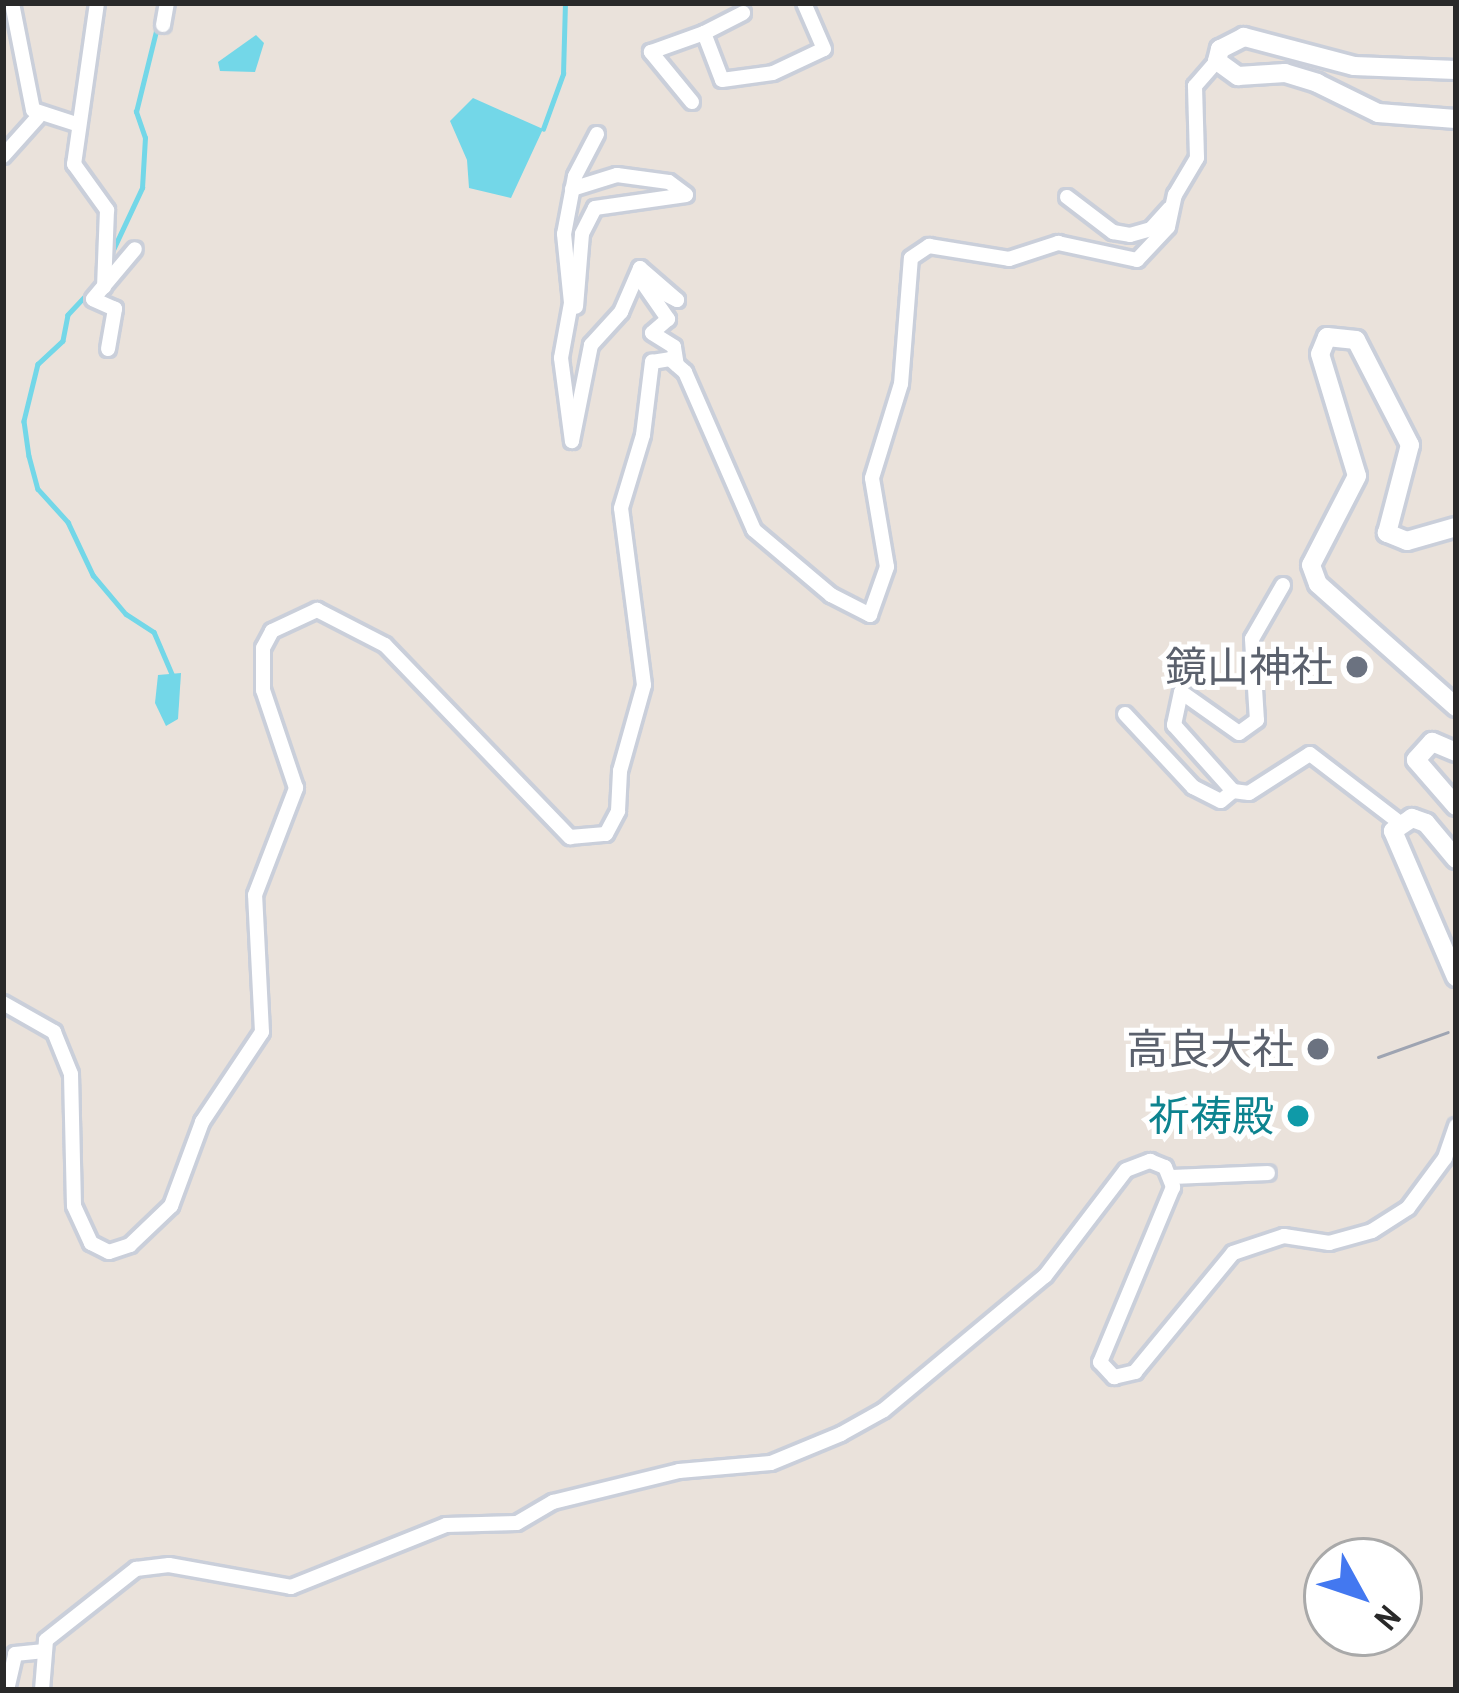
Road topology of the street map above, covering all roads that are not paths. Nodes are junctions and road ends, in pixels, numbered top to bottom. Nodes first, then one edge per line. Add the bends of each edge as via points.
1 (32, 3) edge
2 (97, 3) edge
3 (167, 3) edge
4 (804, 3) edge
5 (12, 5) edge
6 (743, 13) dead end
7 (163, 25) dead end
8 (10, 28) edge
9 (704, 33) junction
10 (1217, 61) junction
11 (1456, 70) edge
12 (692, 102) dead end
13 (38, 117) junction
14 (1456, 119) edge
15 (76, 124) junction
16 (597, 134) dead end
17 (9, 140) edge
18 (3, 155) edge
19 (572, 189) junction
20 (1067, 197) dead end
21 (1170, 208) junction
22 (135, 249) dead end
23 (102, 281) junction
24 (569, 321) junction
25 (652, 333) junction
26 (108, 349) dead end
27 (656, 359) junction
28 (676, 365) junction
29 (1456, 527) edge
30 (1283, 585) dead end
31 (1456, 707) edge
32 (1125, 714) dead end
33 (1456, 752) edge
34 (1233, 791) junction
35 (1456, 806) edge
36 (1400, 823) junction
37 (1456, 859) edge
38 (1456, 976) edge
39 (3, 1004) edge
40 (1456, 1126) edge
41 (1268, 1174) dead end
42 (1172, 1177) junction
43 (42, 1651) junction
44 (7, 1690) edge
45 (42, 1690) edge

1 - 5 street
2 - 15 street
3 - 7 street
4 - 9 street via 824,49 772,74 722,80
5 - 8 street
6 - 9 street
8 - 13 street
9 - 12 street via 651,52
10 - 11 main road via 1220,50 1244,37 1354,66
10 - 14 main road via 1238,76 1285,74 1317,83 1378,113
10 - 21 street via 1195,86 1197,158
13 - 15 street
13 - 17 street
15 - 23 street via 74,164 107,211
16 - 19 street
17 - 18 street
19 - 24 street via 564,234
19 - 24 street via 617,175 669,182 686,195 607,200 595,208 582,234
20 - 21 street via 1113,232 1130,235 1151,229
21 - 28 street via 1157,247 1137,260 1058,243 1009,259 929,245 910,258 901,384 872,478 886,568 870,615 843,604 754,530 699,396
22 - 23 street
23 - 26 street via 93,299 115,309
24 - 25 street via 561,358 572,441 591,345 621,312 640,268 677,300 643,283 668,319
25 - 27 street
25 - 28 street via 674,347
27 - 28 street
27 - 39 street via 647,371 644,435 621,508 644,685 606,834 570,837 406,661 349,625 299,612 272,632 262,665 296,788 255,895 262,1032 202,1122 171,1206 130,1245 100,1249 83,1227 74,1206 71,1074 55,1032
29 - 31 main road via 1407,541 1387,532 1410,445 1370,358 1356,340 1336,334 1321,354 1357,476 1310,556 1318,584
30 - 34 street via 1252,639 1261,710 1250,728 1227,728 1181,692 1173,700 1174,725
32 - 34 street via 1193,787 1221,801
33 - 35 main road via 1432,742 1416,760
34 - 36 street via 1249,793 1310,754
36 - 37 main road via 1426,824
36 - 38 main road via 1391,840
40 - 42 street via 1445,1158 1408,1208 1372,1232 1329,1243 1284,1237 1233,1253 1153,1355 1114,1377 1100,1362
41 - 42 street
42 - 43 street via 1150,1161 1135,1163 1045,1276 884,1410 806,1449 742,1470 679,1472 553,1502 517,1523 446,1525 291,1587 169,1565 136,1569 57,1629
43 - 44 street via 15,1654
43 - 45 street

